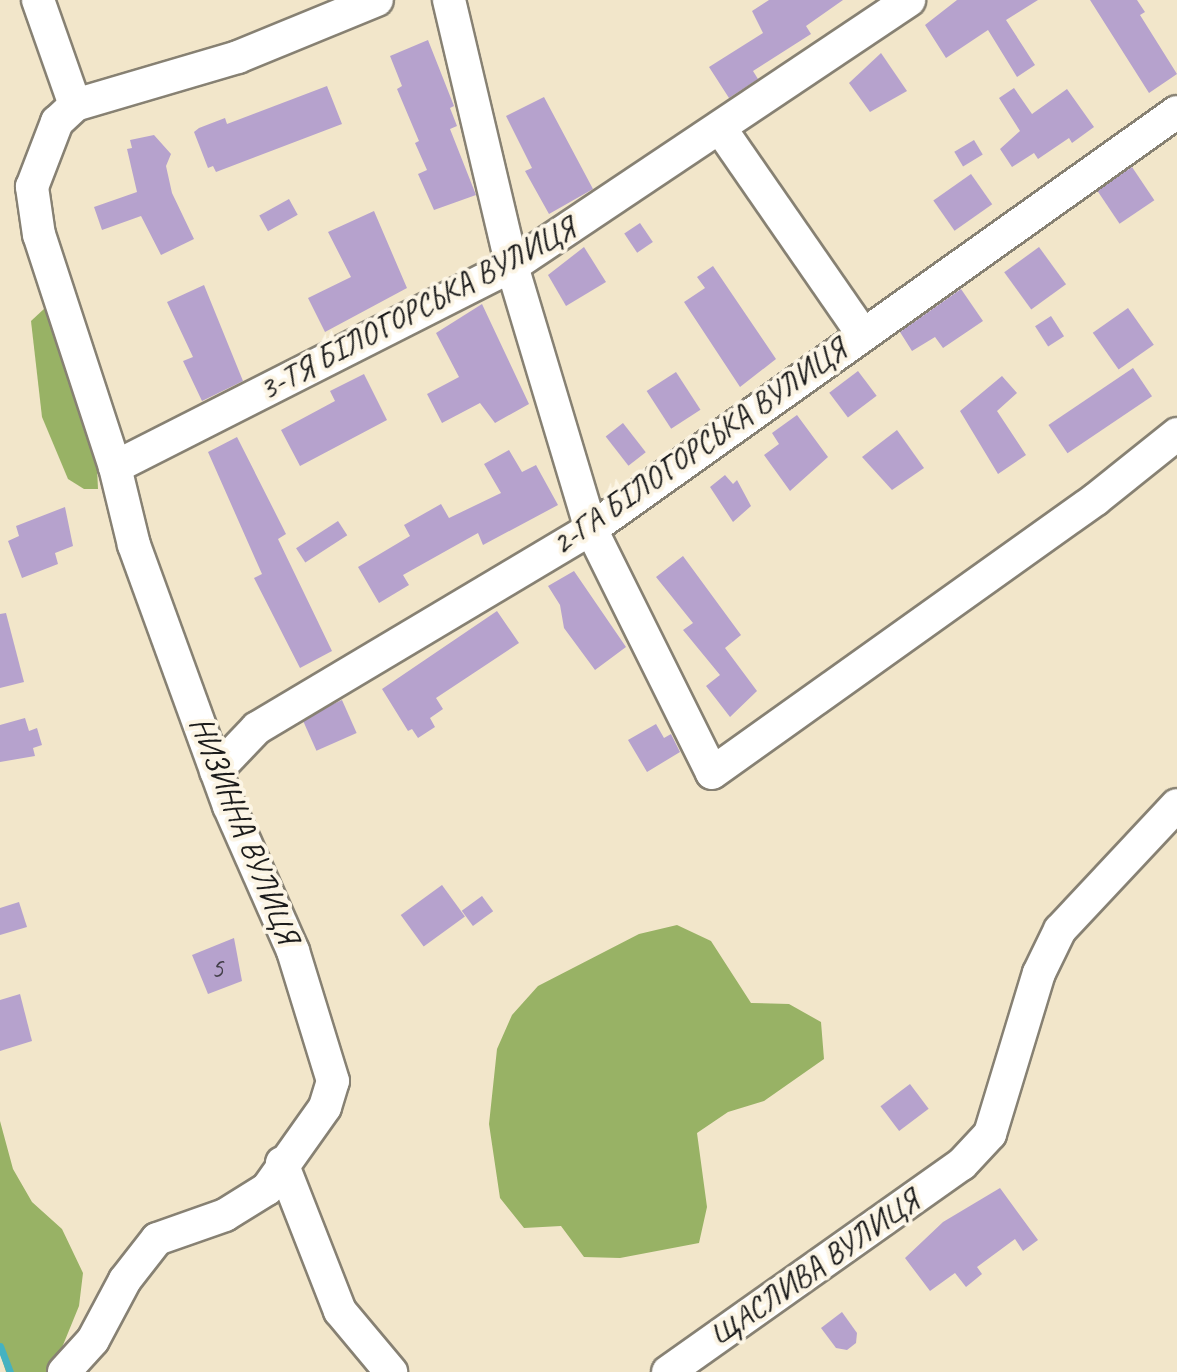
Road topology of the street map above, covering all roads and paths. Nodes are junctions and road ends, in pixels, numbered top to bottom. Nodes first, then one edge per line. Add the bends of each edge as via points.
1 (38, 0) edge
2 (377, 0) edge
3 (449, 0) edge
4 (909, 0) edge
5 (75, 105) junction
6 (1177, 112) edge
7 (720, 128) junction
8 (512, 266) junction
9 (861, 332) junction
10 (1177, 434) edge
11 (115, 467) junction
12 (591, 529) junction
13 (216, 771) junction
14 (1177, 805) edge
15 (282, 1163) junction
16 (64, 1372) edge
17 (391, 1372) edge
18 (668, 1372) edge

1 - 5 street
2 - 5 street via 238,57
3 - 8 street
4 - 7 street, 3-ТЯ БІЛОГОРСЬКА ВУЛИЦЯ
5 - 11 street, НИЗИННА ВУЛИЦЯ via 57,122 32,187 39,235
6 - 9 street, 2-ГА БІЛОГОРСЬКА ВУЛИЦЯ
7 - 8 street, 3-ТЯ БІЛОГОРСЬКА ВУЛИЦЯ
7 - 9 street
8 - 11 street, 3-ТЯ БІЛОГОРСЬКА ВУЛИЦЯ via 485,275
8 - 12 street
9 - 12 street, 2-ГА БІЛОГОРСЬКА ВУЛИЦЯ
10 - 12 street via 1096,499 712,773
11 - 13 street, НИЗИННА ВУЛИЦЯ via 134,545
12 - 13 street, 2-ГА БІЛОГОРСЬКА ВУЛИЦЯ via 257,728
13 - 15 street, НИЗИННА ВУЛИЦЯ via 293,951 333,1081 325,1107
14 - 18 street, ЩАСЛИВА ВУЛИЦЯ via 1060,930 1039,973 990,1134 962,1164
15 - 16 street, НИЗИННА ВУЛИЦЯ via 267,1189 225,1215 157,1239 125,1280 93,1340
15 - 17 street via 340,1311

